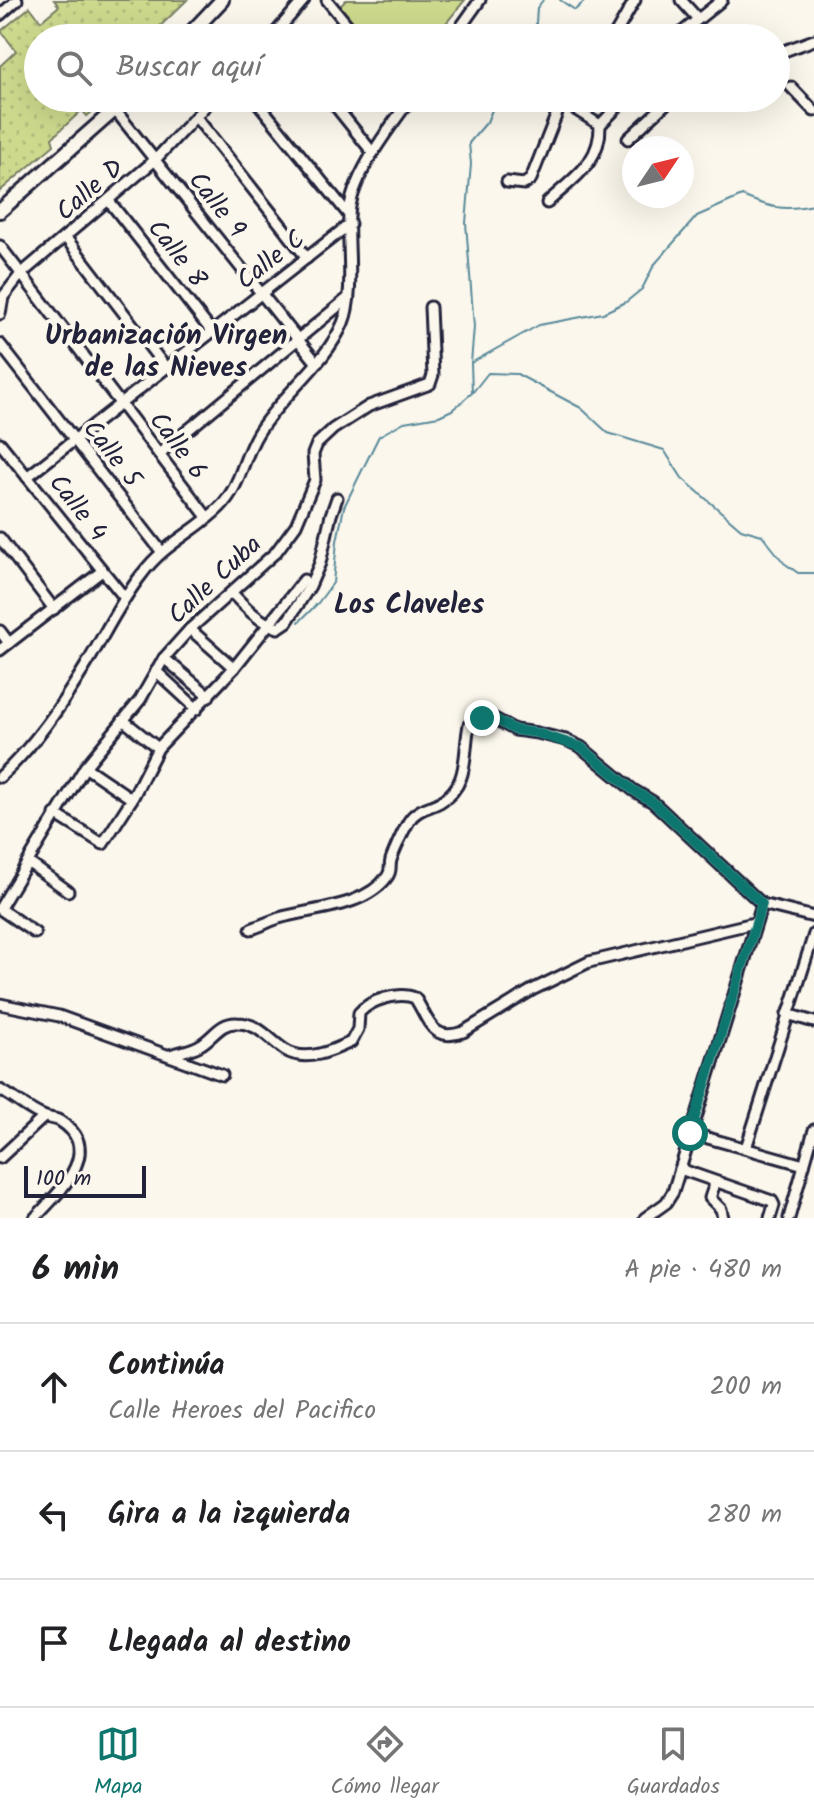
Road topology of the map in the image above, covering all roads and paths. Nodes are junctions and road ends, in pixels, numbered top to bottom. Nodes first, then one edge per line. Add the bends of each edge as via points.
1 (17, 0) edge
2 (222, 0) edge
3 (304, 0) edge
4 (480, 0) edge
5 (635, 0) edge
6 (681, 0) edge
7 (722, 0) edge
8 (331, 1) edge
9 (0, 15) edge
10 (698, 19) junction
11 (199, 24) edge
12 (285, 24) edge
13 (348, 24) edge
14 (463, 24) edge
15 (621, 24) edge
16 (692, 24) edge
17 (814, 40) edge
18 (790, 49) edge
19 (791, 87) dead end
20 (814, 111) edge
21 (113, 112) edge
22 (117, 112) edge
23 (200, 112) edge
24 (265, 112) edge
25 (340, 112) edge
26 (400, 112) edge
27 (557, 112) edge
28 (581, 112) edge
29 (613, 112) edge
30 (657, 112) edge
31 (196, 117) junction
32 (600, 125) junction
33 (631, 136) edge
34 (373, 153) junction
35 (155, 160) junction
36 (507, 182) dead end
37 (109, 201) junction
38 (547, 203) dead end
39 (0, 211) edge
40 (350, 220) junction
41 (66, 238) junction
42 (0, 246) edge
43 (307, 258) junction
44 (21, 274) junction
45 (261, 294) junction
46 (348, 298) junction
47 (430, 307) dead end
48 (0, 314) edge
49 (212, 332) junction
50 (297, 339) junction
51 (0, 344) edge
52 (316, 362) junction
53 (166, 368) junction
54 (120, 404) junction
55 (75, 439) junction
56 (0, 443) edge
57 (159, 454) junction
58 (27, 477) junction
59 (337, 498) dead end
60 (207, 517) junction
61 (0, 538) edge
62 (161, 551) junction
63 (102, 571) junction
64 (304, 580) dead end
65 (232, 593) junction
66 (124, 597) junction
67 (54, 609) junction
68 (269, 625) junction
69 (190, 629) junction
70 (0, 631) edge
71 (9, 643) junction
72 (0, 650) edge
73 (164, 658) junction
74 (234, 668) junction
75 (156, 671) junction
76 (209, 696) junction
77 (197, 709) junction
78 (123, 720) junction
79 (158, 748) junction
80 (85, 767) junction
81 (0, 777) edge
82 (132, 799) junction
83 (55, 814) junction
84 (29, 863) junction
85 (68, 891) dead end
86 (762, 904) junction
87 (0, 908) edge
88 (814, 917) edge
89 (754, 923) junction
90 (251, 929) dead end
91 (35, 933) dead end
92 (814, 934) edge
93 (0, 1004) edge
94 (787, 1014) junction
95 (814, 1022) edge
96 (170, 1055) junction
97 (222, 1075) dead end
98 (0, 1090) edge
99 (44, 1117) junction
100 (814, 1130) edge
101 (690, 1133) junction
102 (746, 1148) junction
103 (0, 1158) edge
104 (804, 1165) junction
105 (679, 1171) junction
106 (713, 1187) junction
107 (35, 1218) edge
108 (645, 1218) edge
109 (723, 1218) edge
110 (770, 1218) edge
111 (789, 1218) edge

1 - 9 street
2 - 11 street
3 - 12 street
4 - 14 street
5 - 15 street
6 - 10 street
7 - 10 street
8 - 13 street
10 - 16 street
17 - 18 street
19 - 20 street
21 - 39 street
22 - 35 street, Calle 9
23 - 31 street, Calle D
24 - 40 street
25 - 34 street
26 - 34 street
27 - 36 street via 531,179 524,184
28 - 32 street
29 - 32 street
30 - 33 street
31 - 35 street, Calle D
31 - 43 street
32 - 38 street via 593,159
34 - 40 street via 356,186
35 - 37 street, Calle D
35 - 45 street, Calle 9
37 - 41 street, Calle D
37 - 49 street, Calle 8
40 - 43 street, Calle C
40 - 46 street
41 - 44 street, Calle D
41 - 53 street
42 - 44 street, Calle 6
43 - 45 street, Calle C
44 - 48 street, Calle D via 3,297
44 - 54 street, Calle 6
45 - 49 street, Calle C
45 - 50 street, Calle 9
46 - 50 street
46 - 52 street via 342,325
47 - 65 street, Calle Cuba via 430,384 369,406 317,444 315,480 303,513 276,552
49 - 53 street, Calle C
50 - 52 street, Calle 9
50 - 57 street
51 - 55 street, Calle 5
52 - 60 street via 258,433 242,474
53 - 54 street, Calle C
54 - 55 street, Calle C
54 - 57 street, Calle 6
55 - 58 street, Calle C
55 - 62 street, Calle 5
56 - 58 street, Calle 4
57 - 60 street, Calle 6
58 - 63 street, Calle 4
59 - 68 street via 310,586 287,622 278,628
60 - 62 street
61 - 67 street
62 - 66 street
63 - 66 street, Calle 4
63 - 67 street
64 - 68 street
65 - 68 street
65 - 69 street, Calle Cuba
66 - 81 street via 86,667
67 - 71 street
68 - 74 street
69 - 73 street, Calle Cuba
69 - 74 street
70 - 71 street
71 - 72 street
73 - 75 street, Calle Cuba
73 - 76 street
74 - 76 street
75 - 77 street
75 - 78 street, Calle Cuba
76 - 77 street
77 - 79 street
78 - 79 street
78 - 80 street, Calle Cuba
79 - 82 street
80 - 82 street
80 - 83 street, Calle Cuba
82 - 83 street via 103,844
83 - 84 street, Calle Cuba
84 - 85 street
84 - 87 street, Calle Cuba
86 - 88 street
86 - 89 street
86 - 90 street via 653,802 581,747 482,718 469,725 465,769 458,783 450,796 409,820 385,881 365,895
87 - 91 street
89 - 96 street via 589,962 454,1036 434,1028 415,998 405,995 373,1001 359,1013 351,1042 310,1056 285,1050 252,1025 234,1022 200,1045
89 - 101 street
92 - 94 street
93 - 96 street via 59,1016
94 - 95 street
94 - 102 street
96 - 97 street
98 - 99 street
99 - 103 street
99 - 107 street via 68,1127 80,1149 80,1162
100 - 104 street
101 - 102 street
101 - 105 street
102 - 104 street
104 - 111 street
105 - 106 street
105 - 108 street via 666,1203
106 - 109 street via 710,1198
106 - 110 street via 772,1201

